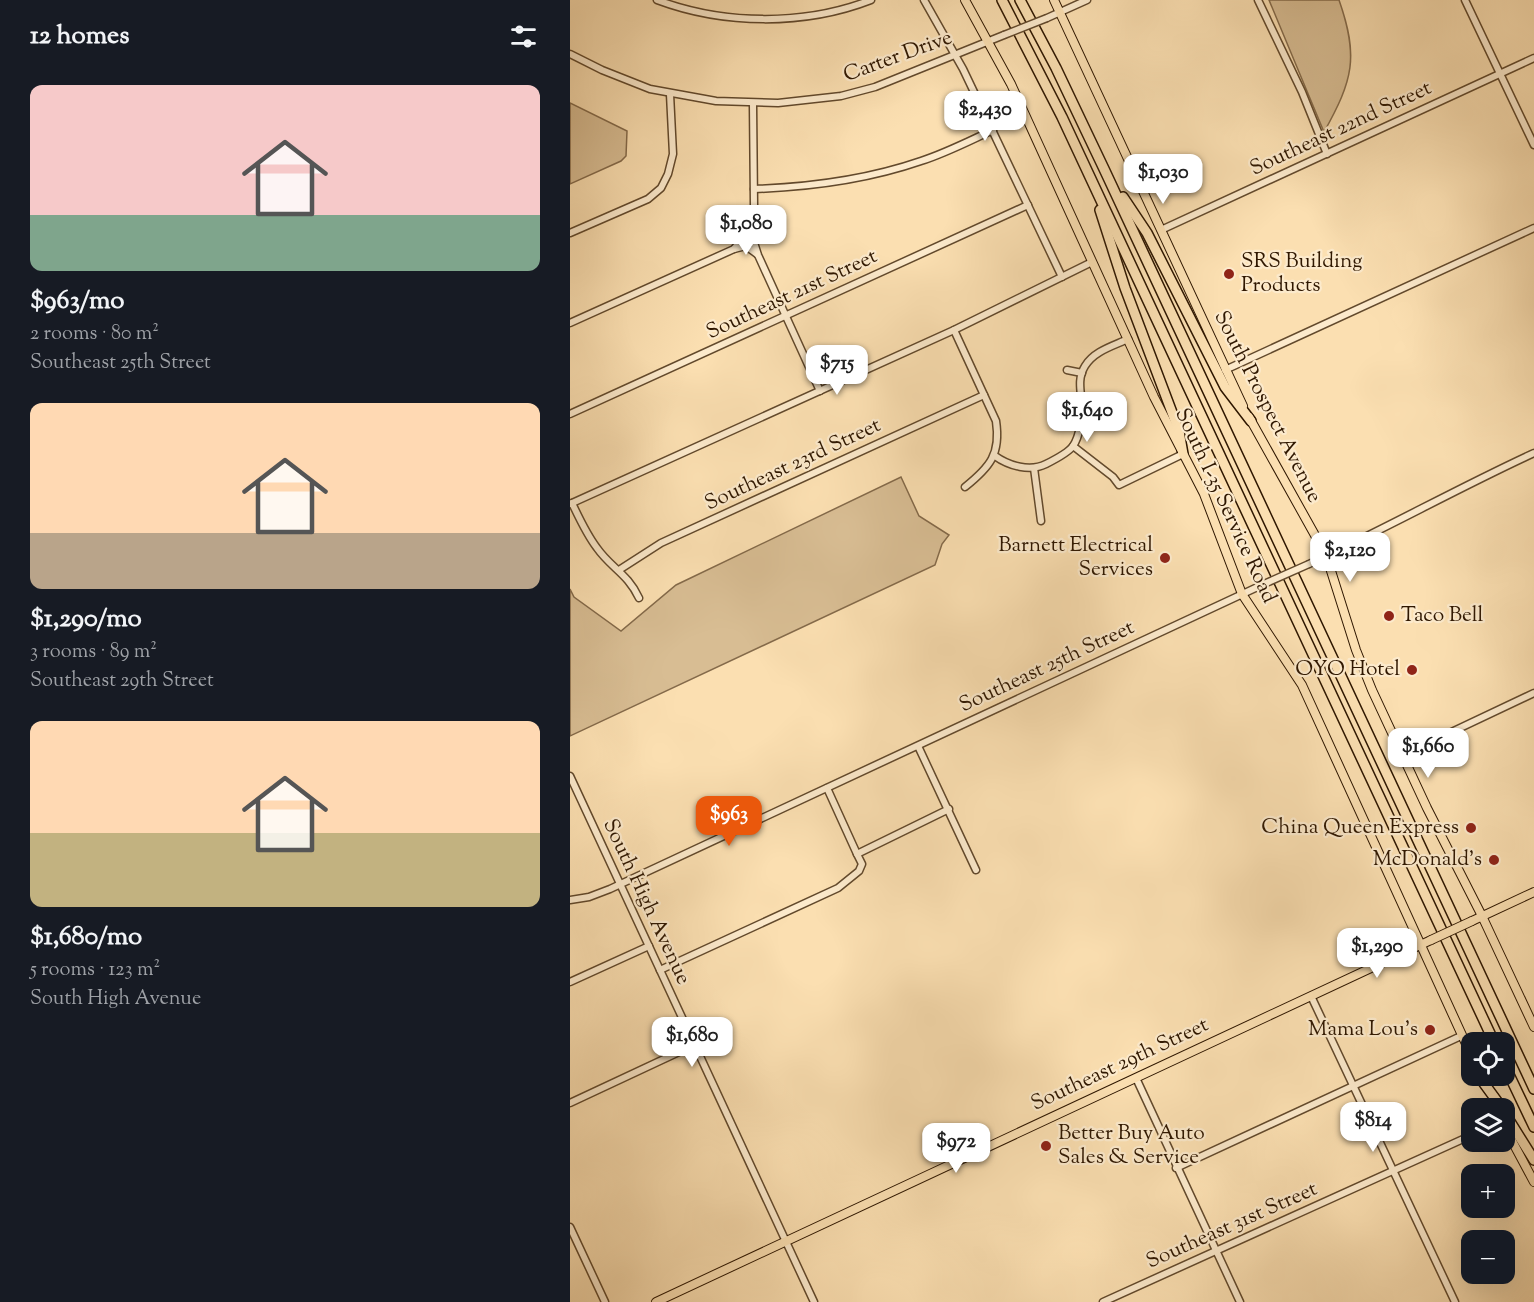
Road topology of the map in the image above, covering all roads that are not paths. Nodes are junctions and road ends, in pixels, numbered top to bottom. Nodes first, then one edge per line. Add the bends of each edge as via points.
1 (657, 0) edge
2 (871, 0) edge
3 (924, 0) edge
4 (965, 0) edge
5 (1002, 0) edge
6 (1021, 0) edge
7 (1054, 0) edge
8 (1087, 0) edge
9 (1258, 0) edge
10 (1466, 0) edge
11 (1060, 12) junction
12 (989, 41) junction
13 (570, 54) edge
14 (955, 54) junction
15 (1534, 58) edge
16 (1502, 73) junction
17 (670, 94) junction
18 (753, 104) junction
19 (993, 130) junction
20 (1534, 145) edge
21 (1327, 154) junction
22 (1106, 171) junction
23 (1090, 176) junction
24 (754, 189) junction
25 (1028, 205) junction
26 (1534, 228) edge
27 (750, 230) junction
28 (1161, 230) junction
29 (570, 233) edge
30 (734, 249) junction
31 (758, 255) junction
32 (1092, 262) junction
33 (1062, 277) junction
34 (785, 317) junction
35 (570, 323) edge
36 (954, 330) junction
37 (1128, 339) junction
38 (1067, 370) dead end
39 (1225, 370) junction
40 (1082, 373) junction
41 (820, 391) junction
42 (984, 395) junction
43 (570, 414) edge
44 (1251, 421) junction
45 (1073, 446) junction
46 (1534, 453) edge
47 (1183, 454) junction
48 (995, 456) junction
49 (1034, 468) junction
50 (965, 487) dead end
51 (571, 504) edge
52 (1041, 521) dead end
53 (1326, 555) junction
54 (619, 570) junction
55 (1242, 594) junction
56 (639, 598) dead end
57 (1534, 693) edge
58 (918, 746) junction
59 (1403, 755) junction
60 (570, 776) edge
61 (827, 788) junction
62 (948, 809) junction
63 (857, 854) junction
64 (976, 870) dead end
65 (620, 884) junction
66 (1534, 892) edge
67 (570, 900) edge
68 (1482, 916) junction
69 (1419, 945) junction
70 (649, 946) junction
71 (660, 970) junction
72 (570, 982) edge
73 (1311, 996) junction
74 (1534, 1027) edge
75 (1489, 1032) edge
76 (1461, 1036) joint
77 (694, 1045) junction
78 (1136, 1078) junction
79 (1354, 1085) junction
80 (1514, 1086) edge
81 (1534, 1089) edge
82 (570, 1103) edge
83 (1534, 1127) edge
84 (1515, 1129) edge
85 (1461, 1140) edge
86 (1515, 1147) edge
87 (1534, 1160) edge
88 (1176, 1168) junction
89 (1394, 1170) junction
90 (1534, 1182) edge
91 (570, 1227) edge
92 (785, 1241) junction
93 (1216, 1251) junction
94 (605, 1302) edge
95 (656, 1302) edge
96 (814, 1302) edge
97 (1103, 1302) edge
98 (1240, 1302) edge
99 (1455, 1302) edge

1 - 2 street via 697,12 757,19 815,15
3 - 14 street
4 - 12 main road, South I-35 Service Road
5 - 23 highway
6 - 22 highway
7 - 11 main road, South Prospect Avenue
8 - 11 street, Carter Drive
9 - 21 street
10 - 16 street
11 - 12 street, Carter Drive, bridge
11 - 28 main road, South Prospect Avenue
12 - 14 street, Carter Drive
12 - 32 main road, South I-35 Service Road
13 - 17 street, Carter Drive via 635,84
14 - 18 street, Carter Drive via 858,92
14 - 19 street
15 - 16 street, Southeast 22nd Street
16 - 20 street
16 - 21 street, Southeast 22nd Street
17 - 18 street, Carter Drive
17 - 29 street via 673,154 661,188 648,198
18 - 24 street
19 - 24 street via 922,161 849,181
19 - 25 street
21 - 28 street, Southeast 22nd Street
22 - 44 highway via 1147,232 1231,397
22 - 81 highway
23 - 47 highway via 1125,288 1179,431
23 - 75 highway
24 - 27 street
25 - 33 street
25 - 34 street, Southeast 21st Street
26 - 39 street
27 - 30 street
27 - 31 street
28 - 39 main road, South Prospect Avenue
30 - 31 street via 746,246
30 - 35 street
31 - 34 street
32 - 33 street
32 - 37 main road, South I-35 Service Road
33 - 36 street
34 - 41 street
34 - 43 street, Southeast 21st Street
36 - 41 street
36 - 42 street
37 - 40 street via 1090,359
37 - 47 main road, South I-35 Service Road
38 - 40 street
39 - 44 main road, South Prospect Avenue
40 - 45 street via 1081,417
41 - 51 street
42 - 48 street via 996,421
42 - 54 street, Southeast 23rd Street via 661,543
44 - 53 main road, South Prospect Avenue
45 - 47 street via 1119,485
45 - 49 street
46 - 53 street, Southeast 25th Street
47 - 55 main road, South I-35 Service Road via 1204,494
48 - 49 street via 1005,463
48 - 50 street
49 - 52 street
51 - 54 street via 597,549
53 - 55 street, Southeast 25th Street, bridge
53 - 59 main road, South Prospect Avenue via 1362,667
54 - 56 street via 633,584
55 - 58 street, Southeast 25th Street
55 - 69 main road, South I-35 Service Road via 1302,685
57 - 59 street
58 - 61 street, Southeast 25th Street
58 - 62 street
59 - 68 main road, South Prospect Avenue
60 - 65 street, South High Avenue
61 - 63 street
61 - 65 street, Southeast 25th Street
62 - 63 street
62 - 64 street
63 - 71 street via 862,864 859,872 838,888
65 - 67 street, Southeast 25th Street
65 - 70 street, South High Avenue
66 - 68 main road, Southeast 29th Street
68 - 69 main road, Southeast 29th Street, bridge
68 - 74 main road, South Prospect Avenue
69 - 73 main road, Southeast 29th Street
69 - 76 main road, South I-35 Service Road
70 - 71 street, South High Avenue
70 - 72 street
71 - 77 street, South High Avenue
73 - 78 main road, Southeast 29th Street
73 - 79 street
76 - 79 street
77 - 82 street
77 - 92 street, South High Avenue
78 - 88 street
78 - 92 main road, Southeast 29th Street
79 - 88 street
79 - 89 street
80 - 83 highway
84 - 87 highway
85 - 89 street, Southeast 31st Street
86 - 90 main road
88 - 93 street
89 - 93 street, Southeast 31st Street
89 - 99 street
91 - 94 street
92 - 95 main road, Southeast 29th Street
92 - 96 street, South High Avenue
93 - 97 street, Southeast 31st Street
93 - 98 street

